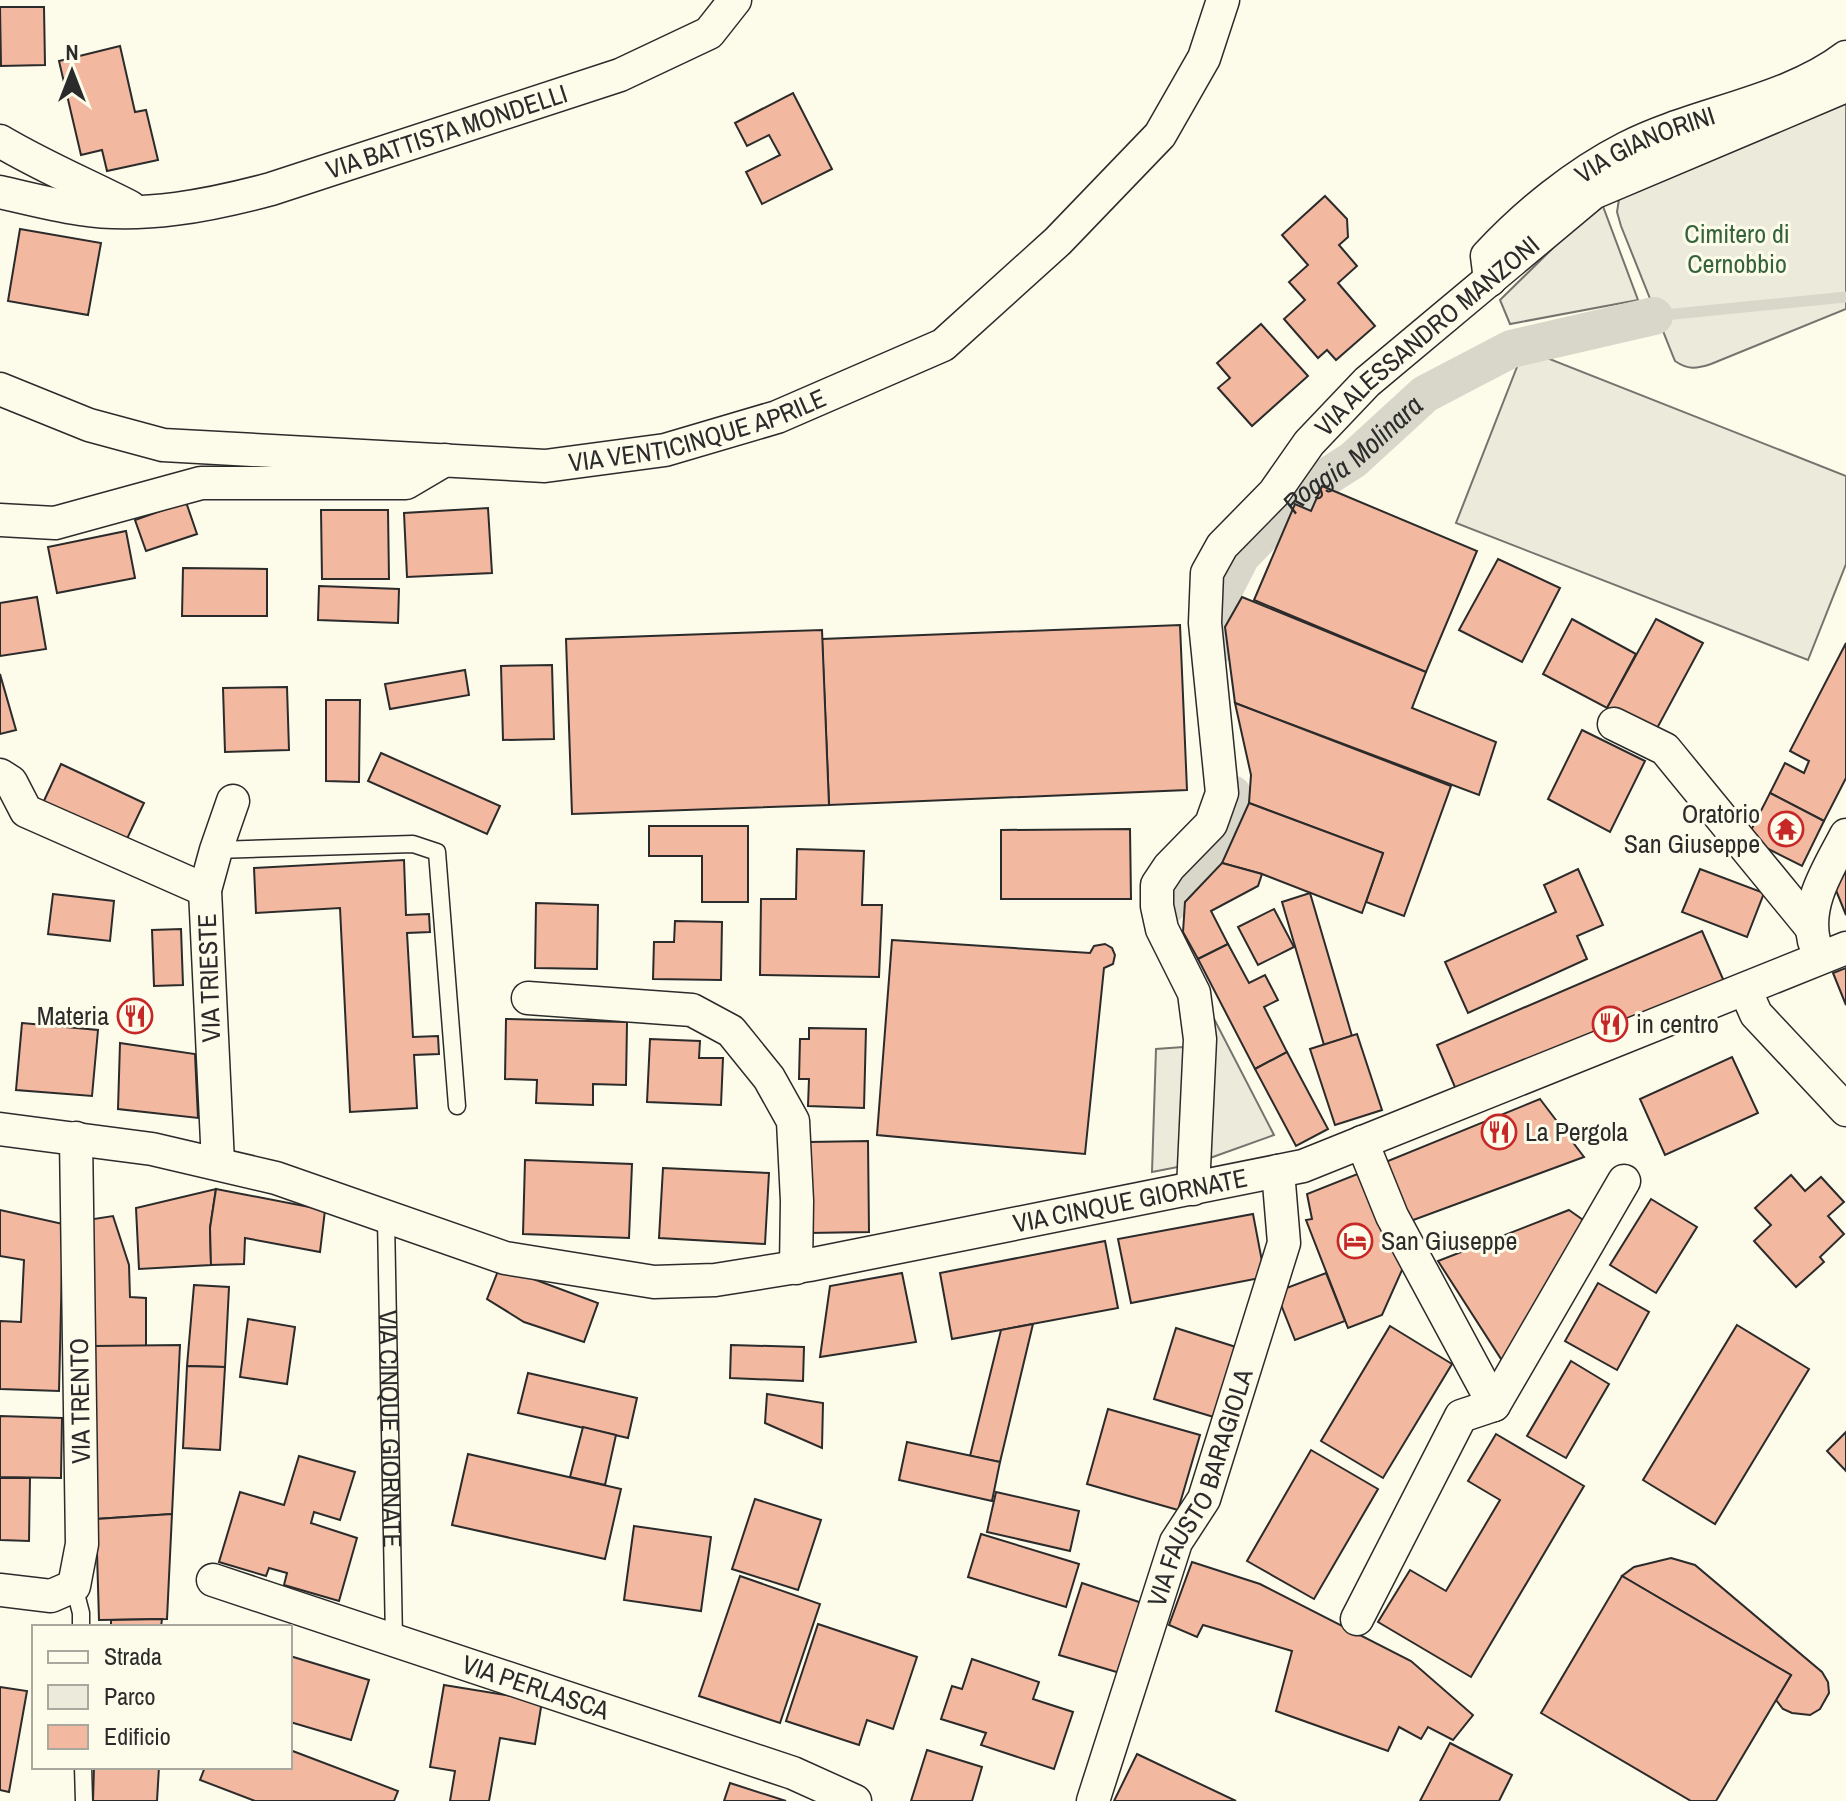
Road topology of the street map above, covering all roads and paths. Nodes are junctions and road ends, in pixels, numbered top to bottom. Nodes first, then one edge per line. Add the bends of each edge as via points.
1 (735, 0) edge
2 (1223, 0) edge
3 (1846, 57) edge
4 (1846, 86) edge
5 (0, 141) edge
6 (0, 192) edge
7 (137, 211) junction
8 (1490, 280) junction
9 (0, 389) edge
10 (445, 460) junction
11 (0, 520) edge
12 (1614, 724) dead end
13 (0, 775) edge
14 (233, 801) dead end
15 (1846, 835) edge
16 (216, 850) junction
17 (205, 890) junction
18 (1810, 926) junction
19 (1832, 954) edge
20 (1745, 989) junction
21 (528, 998) dead end
22 (457, 1106) dead end
23 (1846, 1110) edge
24 (0, 1129) edge
25 (76, 1138) junction
26 (1362, 1142) junction
27 (218, 1163) junction
28 (1278, 1171) junction
29 (1624, 1181) dead end
30 (1193, 1189) junction
31 (386, 1219) junction
32 (796, 1268) junction
33 (1494, 1405) junction
34 (213, 1580) dead end
35 (74, 1586) junction
36 (0, 1590) edge
37 (1357, 1619) dead end
38 (81, 1625) edge
39 (394, 1640) junction
40 (83, 1769) edge
41 (84, 1801) edge
42 (855, 1801) edge
43 (1093, 1801) edge

1 - 7 street, VIA BATTISTA MONDELLI via 709,33 620,75 271,189 213,204
2 - 10 street, VIA VENTICINQUE APRILE via 1204,58 1160,135 1058,241 943,345 777,417 665,450 545,466
3 - 8 street, VIA GIANORINI via 1808,79 1627,147 1511,229 1487,256
4 - 8 street, VIA ALESSANDRO MANZONI via 1593,193
5 - 7 street
6 - 7 street via 81,210
8 - 30 street, VIA ALESSANDRO MANZONI via 1367,382 1222,546 1207,573 1205,623 1222,793 1211,824 1157,885 1162,929 1194,993 1200,1039
9 - 10 street, VIA VENTICINQUE APRILE via 89,425 163,445
10 - 11 street via 406,483 201,483 55,523
12 - 18 street via 1665,749
13 - 17 street, VIA TRIESTE via 11,782 26,811
14 - 16 street
15 - 18 street via 1822,881
16 - 17 street
16 - 22 lane via 413,844 437,852
17 - 27 street, VIA TRIESTE
18 - 19 street
19 - 20 street, VIA CINQUE GIORNATE
20 - 23 street via 1756,1014
20 - 26 street, VIA CINQUE GIORNATE
21 - 32 street via 692,1010 731,1031 769,1078 793,1121
24 - 25 street, VIA CINQUE GIORNATE
25 - 27 street, VIA CINQUE GIORNATE
25 - 35 street, VIA TRENTO via 82,1544
26 - 28 street, VIA CINQUE GIORNATE
26 - 33 street via 1392,1216
27 - 31 street, VIA CINQUE GIORNATE via 276,1178
28 - 30 street, VIA CINQUE GIORNATE
28 - 43 street, VIA FAUSTO BARAGIOLA via 1284,1243 1204,1499 1176,1542
29 - 33 street
30 - 32 street, VIA CINQUE GIORNATE
31 - 32 street, VIA CINQUE GIORNATE via 505,1258 654,1282
31 - 39 lane, VIA CINQUE GIORNATE
33 - 37 street via 1461,1416
34 - 39 street, VIA PERLASCA
35 - 36 street via 51,1596
35 - 38 lane
39 - 42 street, VIA PERLASCA via 793,1773
40 - 41 lane

